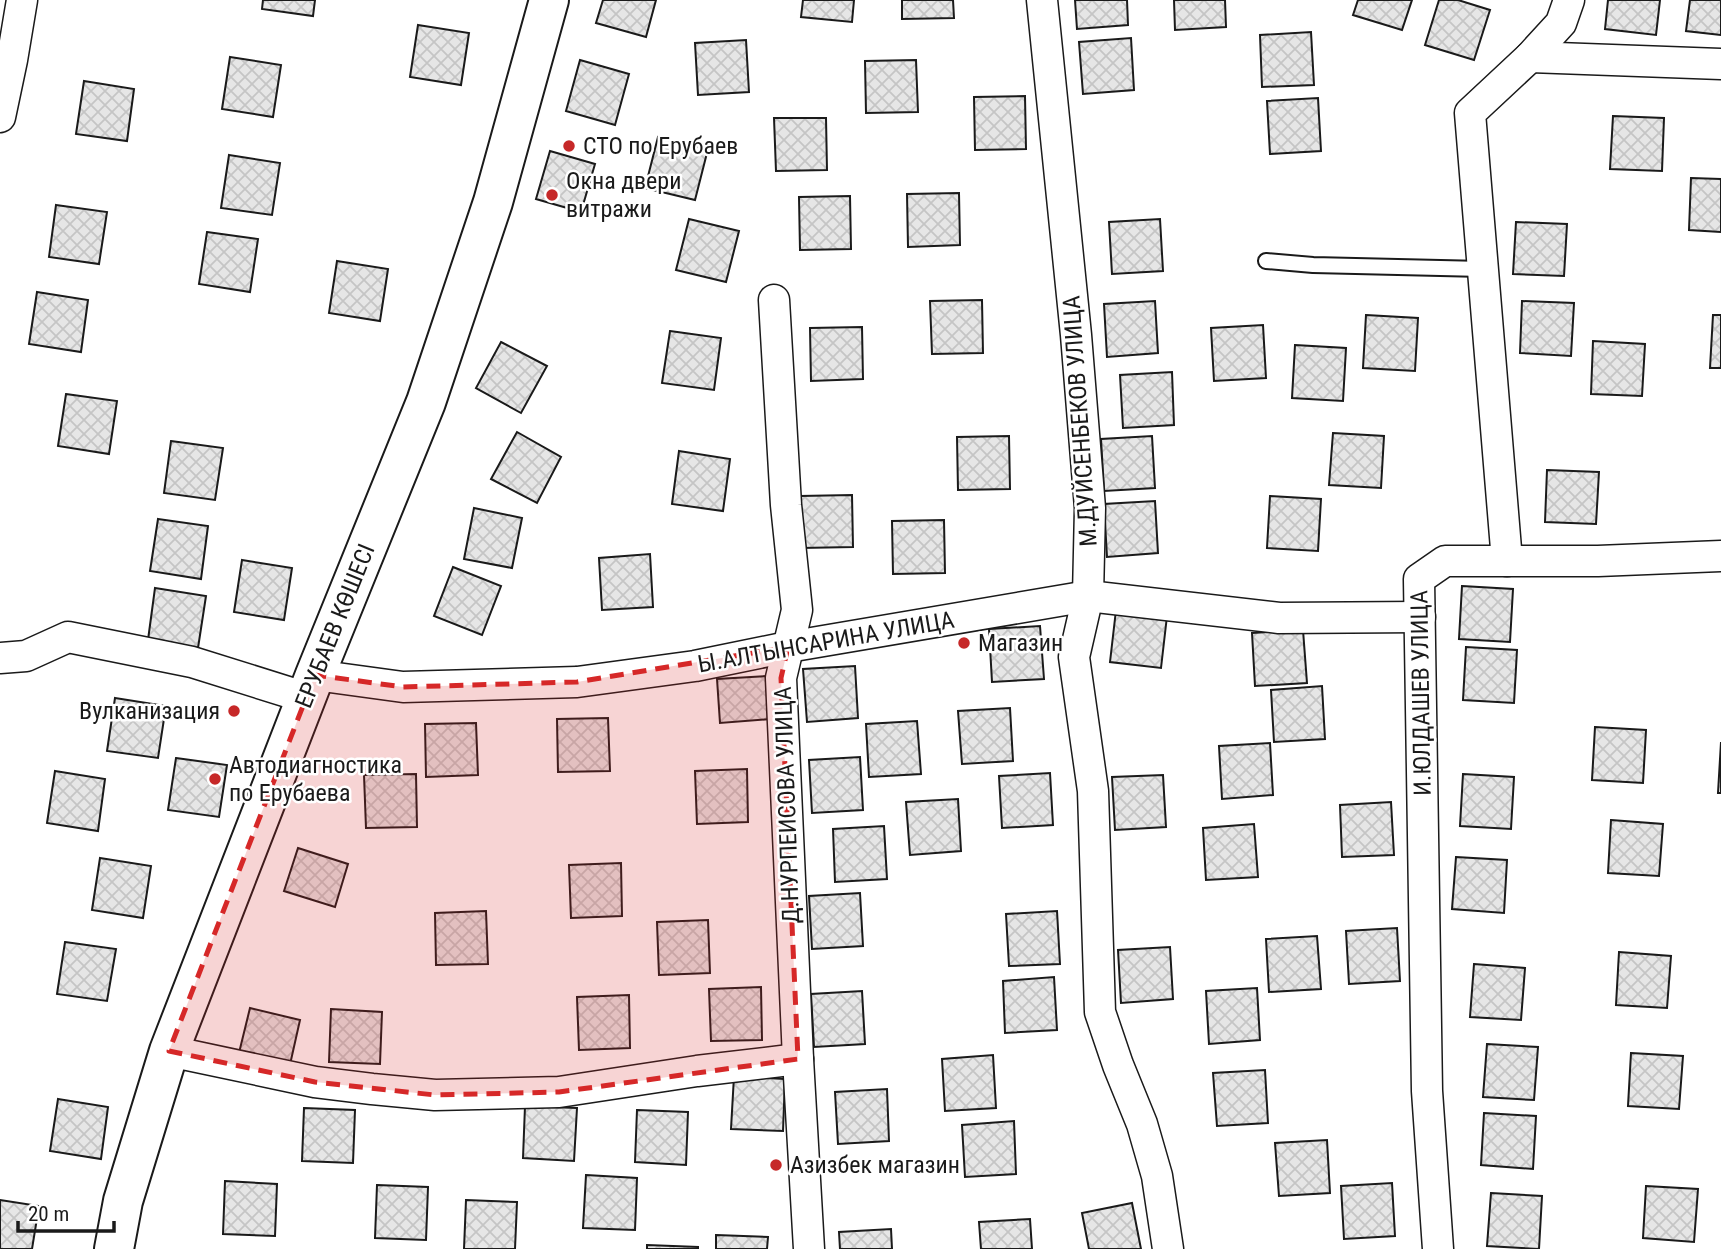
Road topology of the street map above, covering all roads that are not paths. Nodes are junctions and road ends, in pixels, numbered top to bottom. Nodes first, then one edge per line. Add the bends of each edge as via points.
1 (22, 0) edge
2 (549, 0) edge
3 (1042, 0) edge
4 (1569, 0) edge
5 (1530, 57) junction
6 (1721, 64) edge
7 (0, 117) edge
8 (1266, 261) dead end
9 (1483, 269) junction
10 (774, 300) dead end
11 (1721, 556) edge
12 (1507, 561) junction
13 (1088, 596) junction
14 (1419, 617) junction
15 (788, 647) junction
16 (0, 658) edge
17 (311, 686) junction
18 (169, 1051) junction
19 (798, 1059) junction
20 (114, 1249) edge
21 (809, 1249) edge
22 (1168, 1249) edge
23 (1438, 1249) edge

1 - 7 street
2 - 17 main road, ЕРУБАЕВ КӨШЕСІ via 493,202 426,402
3 - 13 street, М.ДУЙСЕНБЕКОВ УЛИЦА via 1090,508
4 - 5 street via 1561,23
5 - 6 street
5 - 9 street via 1470,113
8 - 9 lane
9 - 12 street
10 - 15 street, Д.НУРПЕИСОВА УЛИЦА via 797,610
11 - 12 street
12 - 14 street, И.ЮЛДАШЕВ УЛИЦА via 1445,561 1419,579
13 - 14 street, Ы.АЛТЫНСАРИНА УЛИЦА via 1279,618
13 - 15 street, Ы.АЛТЫНСАРИНА УЛИЦА
13 - 22 street, М.ДУЙСЕНБЕКОВ УЛИЦА via 1074,657 1093,791 1100,1012 1157,1176
14 - 23 street, И.ЮЛДАШЕВ УЛИЦА via 1427,1091
15 - 17 street, Ы.АЛТЫНСАРИНА УЛИЦА via 578,682
15 - 19 street, Д.НУРПЕИСОВА УЛИЦА via 781,678
16 - 17 street, Ы.АЛТЫНСАРИНА УЛИЦА via 26,656 68,637
17 - 18 main road, ЕРУБАЕВ КӨШЕСІ
18 - 19 street via 315,1082 435,1095 559,1092
18 - 20 main road, ЕРУБАЕВ КӨШЕСІ via 123,1201
19 - 21 street, Д.НУРПЕИСОВА УЛИЦА

